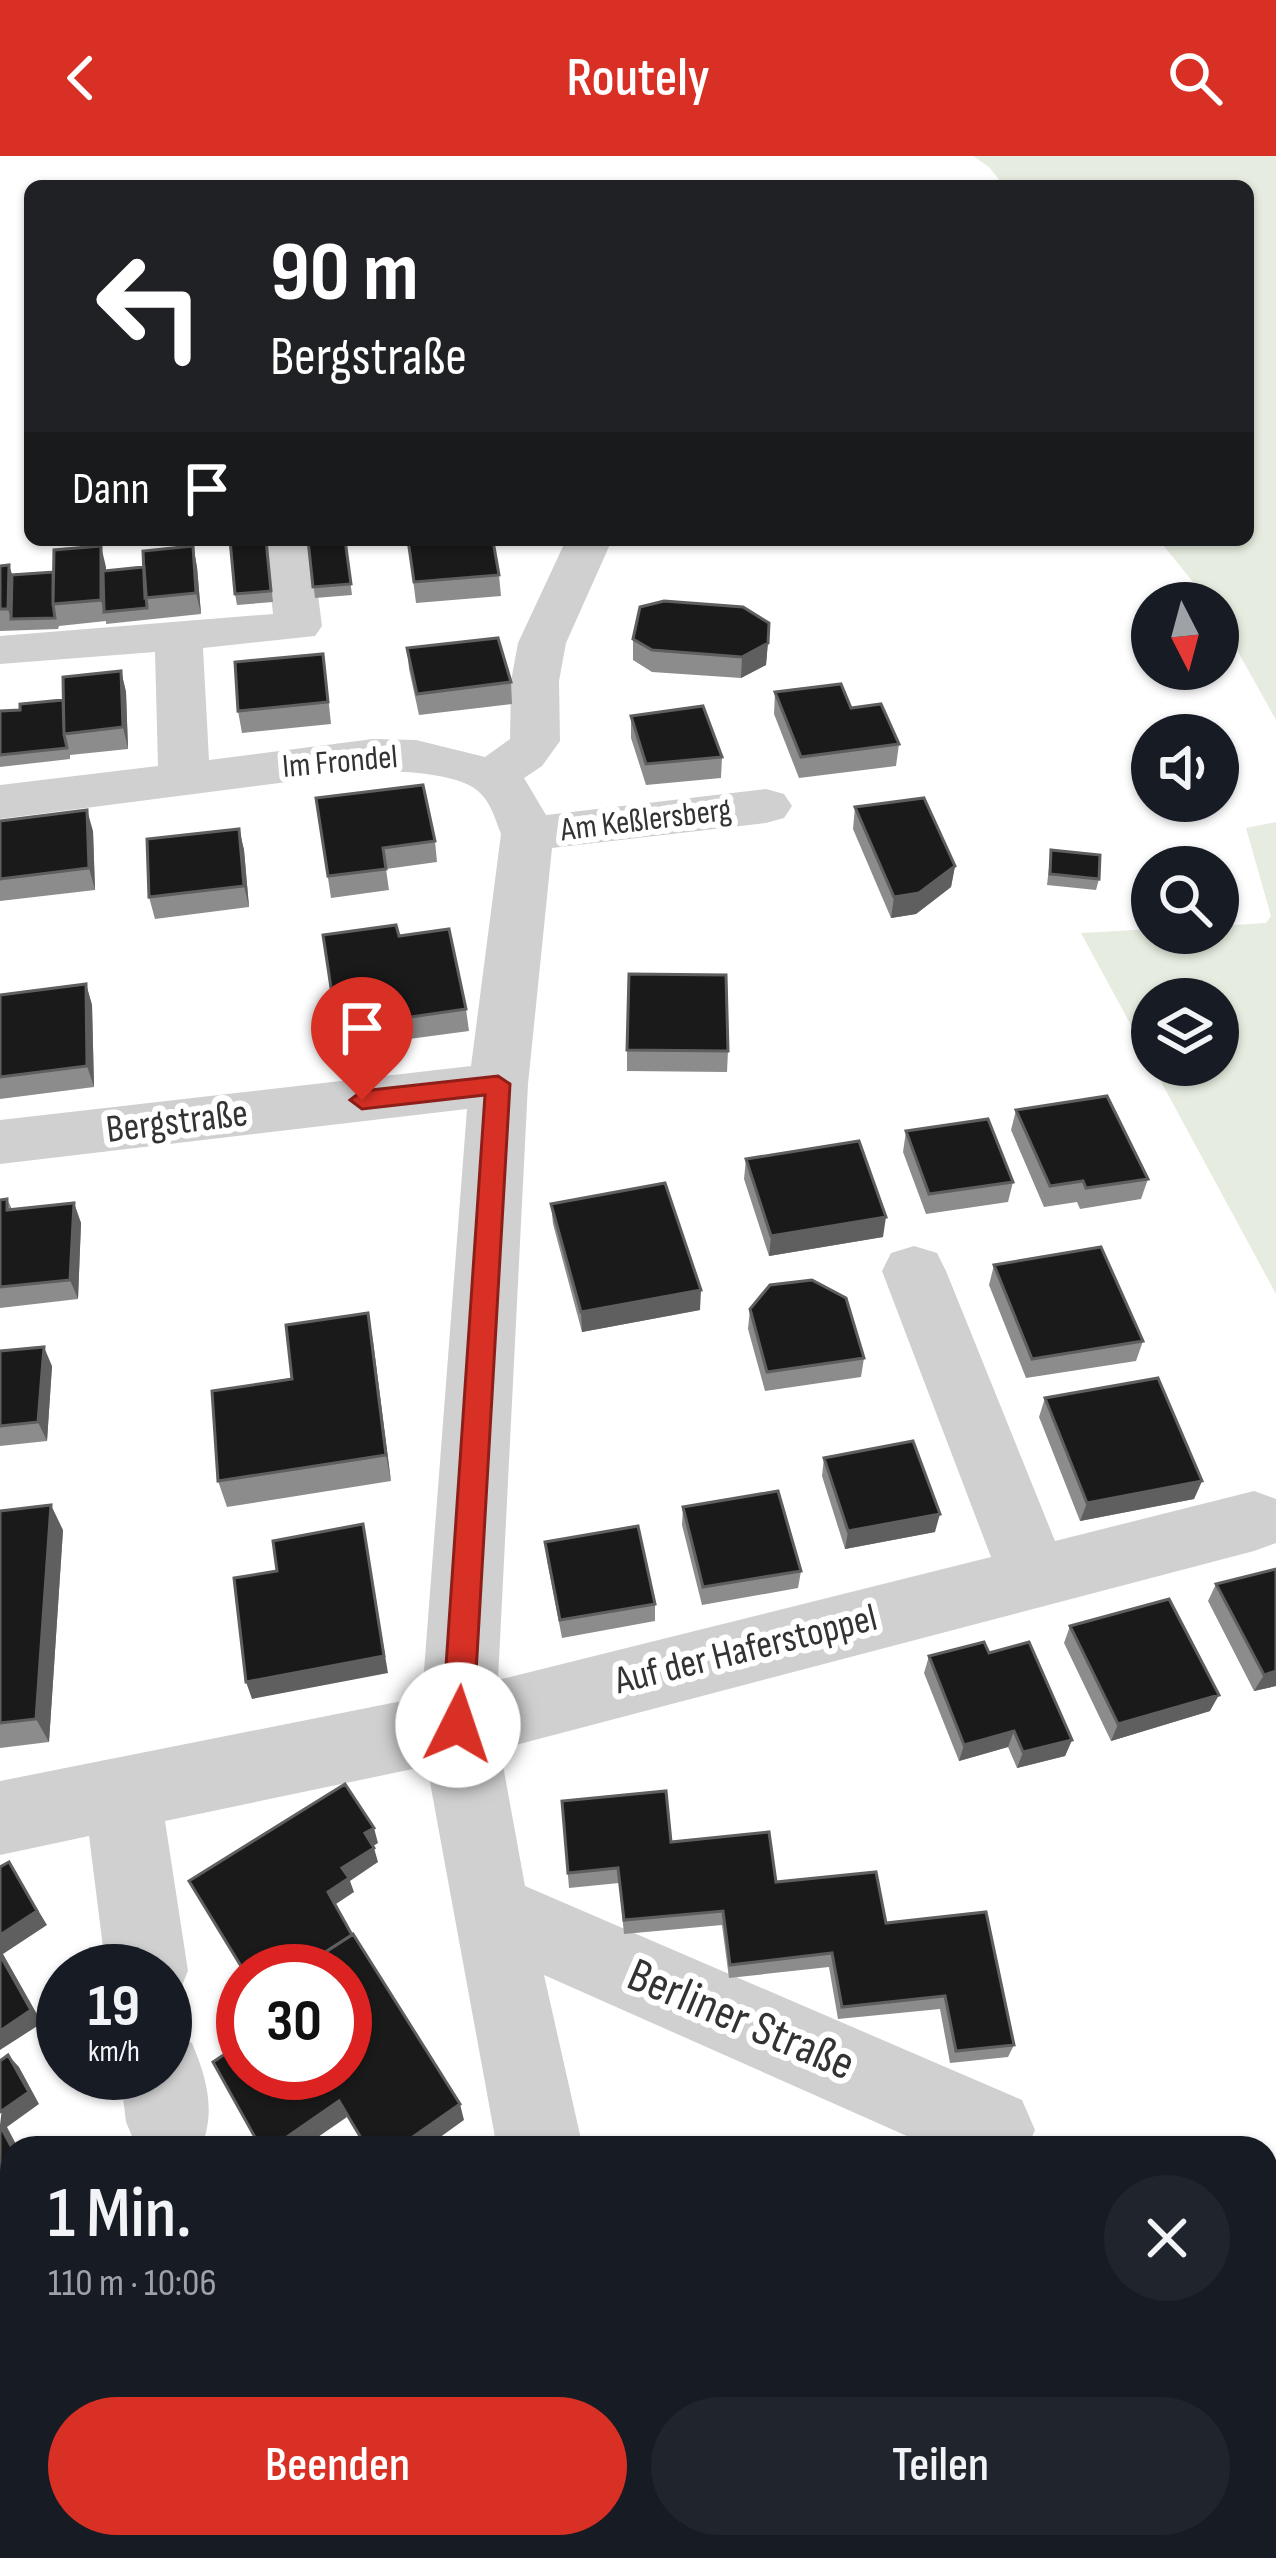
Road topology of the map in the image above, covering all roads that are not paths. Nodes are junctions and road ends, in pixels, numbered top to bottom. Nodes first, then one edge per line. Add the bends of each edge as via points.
1 (289, 546) edge
2 (586, 546) edge
3 (179, 637) junction
4 (0, 650) edge
5 (493, 775) junction
6 (184, 778) junction
7 (0, 802) edge
8 (766, 806) dead end
9 (526, 834) junction
10 (498, 1084) junction
11 (0, 1142) edge
12 (914, 1271) dead end
13 (1254, 1521) dead end
14 (1034, 1576) junction
15 (458, 1725) junction
16 (122, 1793) junction
17 (0, 1818) edge
18 (490, 1911) junction
19 (143, 1944) edge
20 (992, 2129) dead end
21 (537, 2136) edge

1 - 3 street via 298,626
2 - 5 street via 542,644 535,741
3 - 4 street
3 - 6 street
5 - 6 street, Im Frondel via 416,755 373,755
5 - 9 street, Am Keßlersberg via 514,800
6 - 7 street, Im Frondel
8 - 9 street, Am Keßlersberg
9 - 10 street, Am Keßlersberg
10 - 11 street, Bergstraße
10 - 15 street, Am Keßlersberg
12 - 14 street
13 - 14 street, Auf der Haferstoppel
14 - 15 street, Auf der Haferstoppel
15 - 16 street
15 - 18 street, Am Keßlersberg
16 - 17 street
16 - 19 street
18 - 20 street, Berliner Straße
18 - 21 street, Am Keßlersberg

